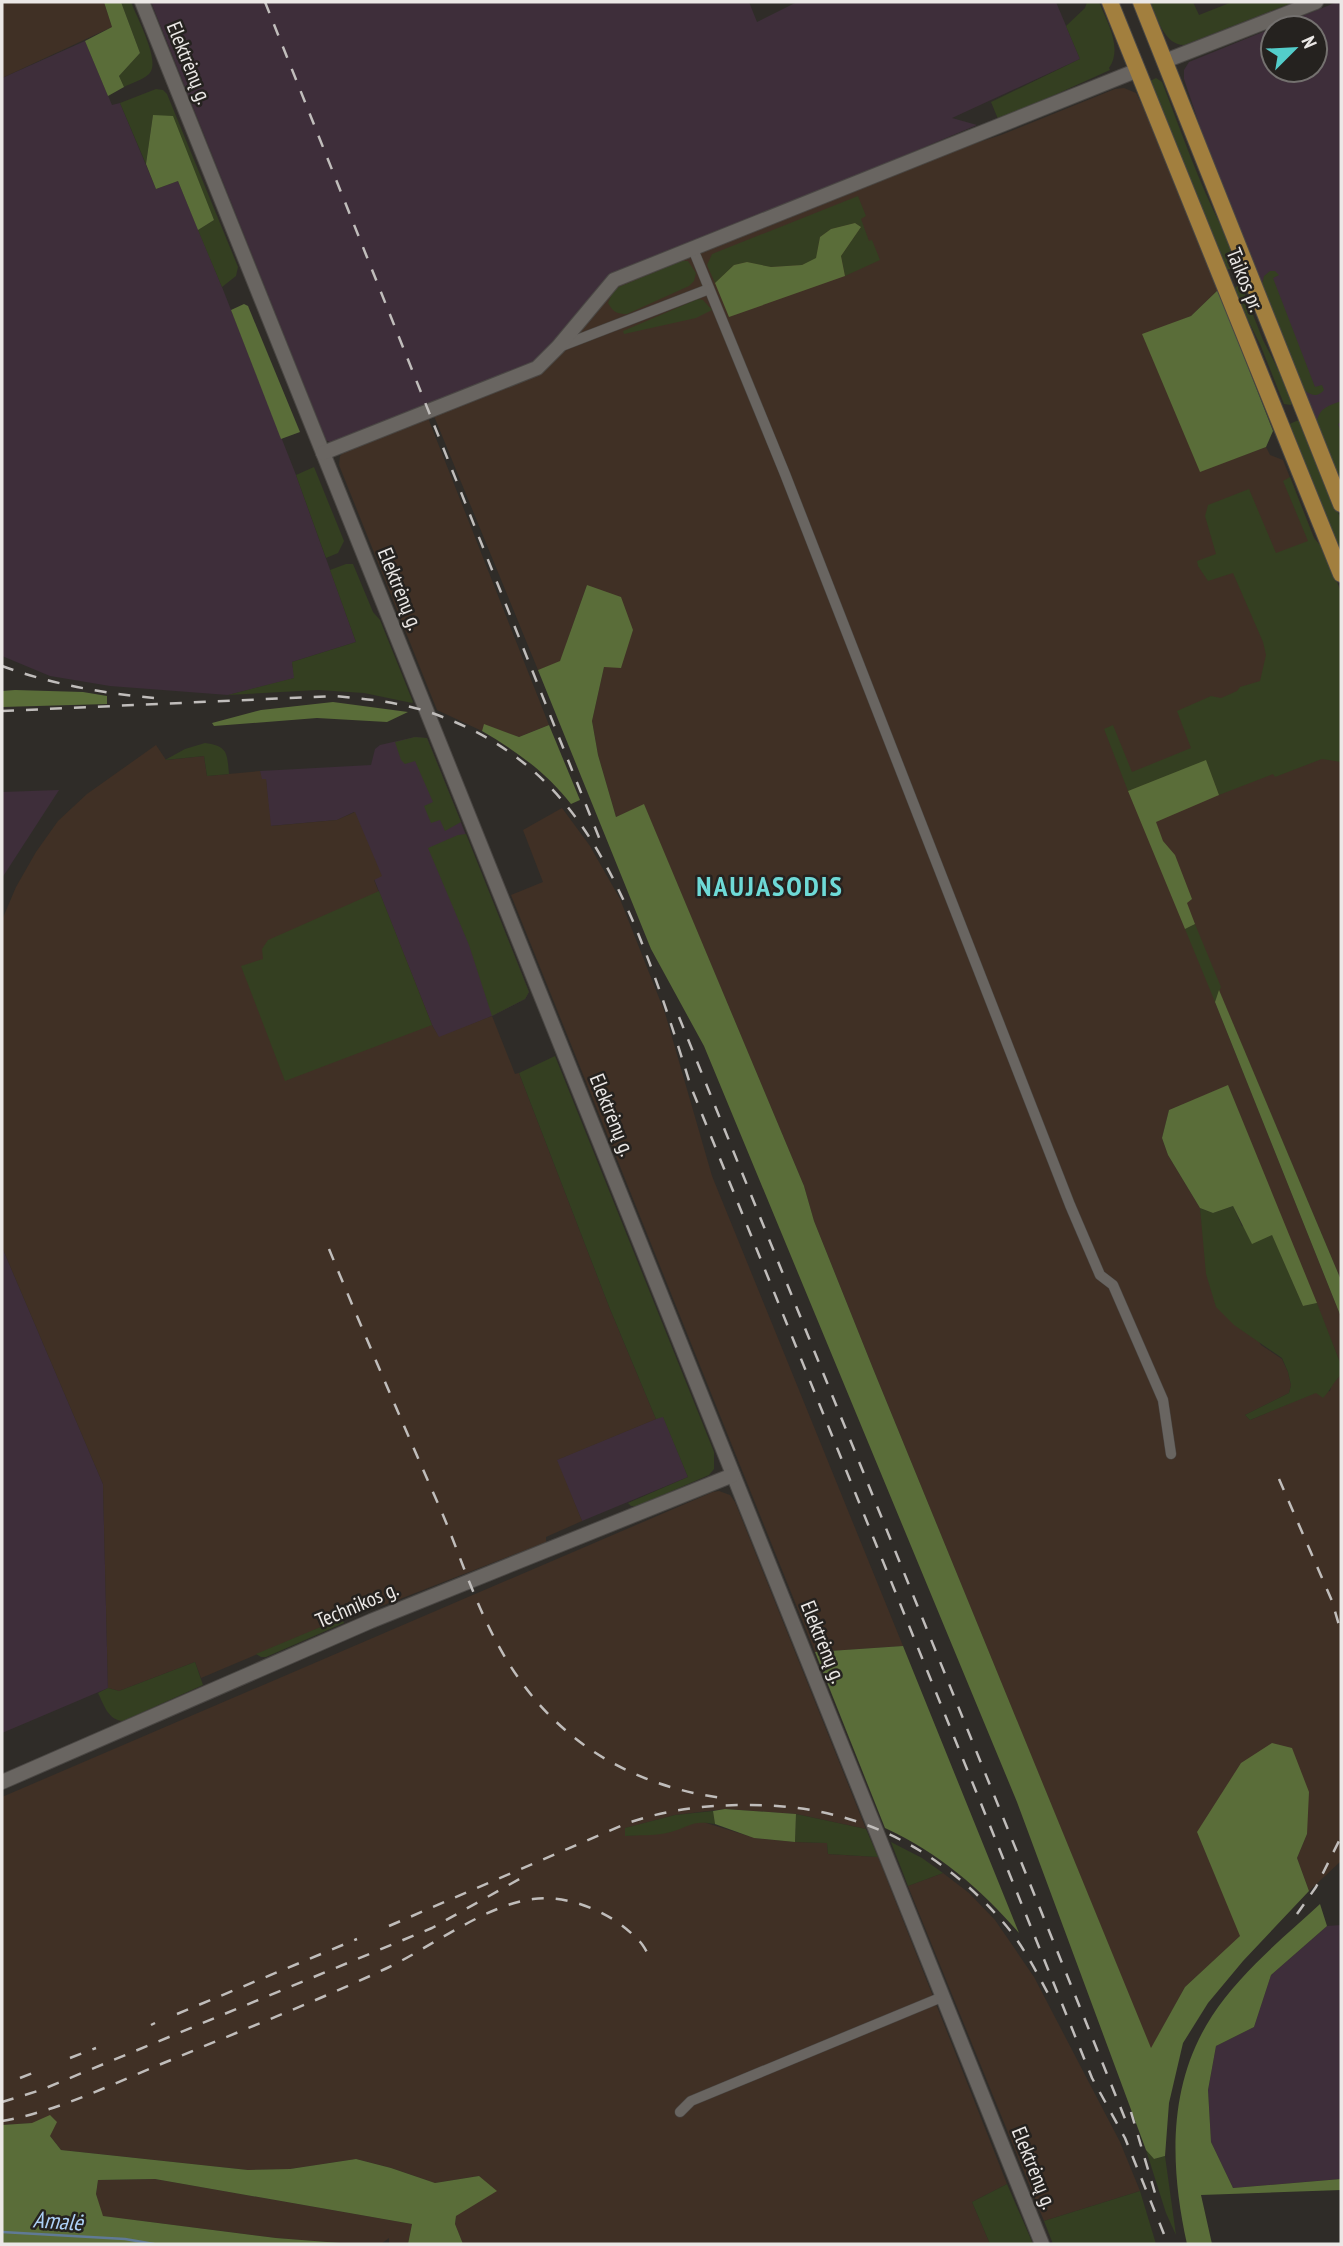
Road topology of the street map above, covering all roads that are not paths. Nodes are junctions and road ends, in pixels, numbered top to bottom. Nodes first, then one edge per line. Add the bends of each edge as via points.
1 (142, 2) edge
2 (1110, 2) edge
3 (1141, 2) edge
4 (1316, 2) edge
5 (1165, 61) junction
6 (1138, 70) junction
7 (693, 248) junction
8 (1250, 278) junction
9 (1224, 284) junction
10 (709, 289) junction
11 (558, 347) junction
12 (1302, 407) junction
13 (1278, 416) junction
14 (323, 453) junction
15 (1341, 504) edge
16 (1341, 574) edge
17 (1171, 1454) dead end
18 (733, 1475) junction
19 (2, 1782) edge
20 (942, 1997) junction
21 (680, 2112) dead end
22 (1042, 2244) edge

1 - 14 street, Elektrėnų g.
2 - 6 main road, Taikos pr.
3 - 5 main road, Taikos pr.
4 - 5 street
5 - 6 main road
5 - 8 main road, Taikos pr.
6 - 7 street
6 - 9 main road, Taikos pr.
7 - 10 street
7 - 11 street via 614,281
8 - 9 main road
8 - 12 main road, Taikos pr.
9 - 13 main road, Taikos pr.
10 - 11 street
10 - 17 street via 1070,1205 1100,1275 1113,1285 1163,1400
11 - 14 street via 537,368
12 - 13 main road
12 - 15 main road, Taikos pr.
13 - 16 main road, Taikos pr.
14 - 18 street, Elektrėnų g.
18 - 19 street, Technikos g. via 371,1621
18 - 20 street, Elektrėnų g.
20 - 21 street via 691,2101
20 - 22 street, Elektrėnų g.

